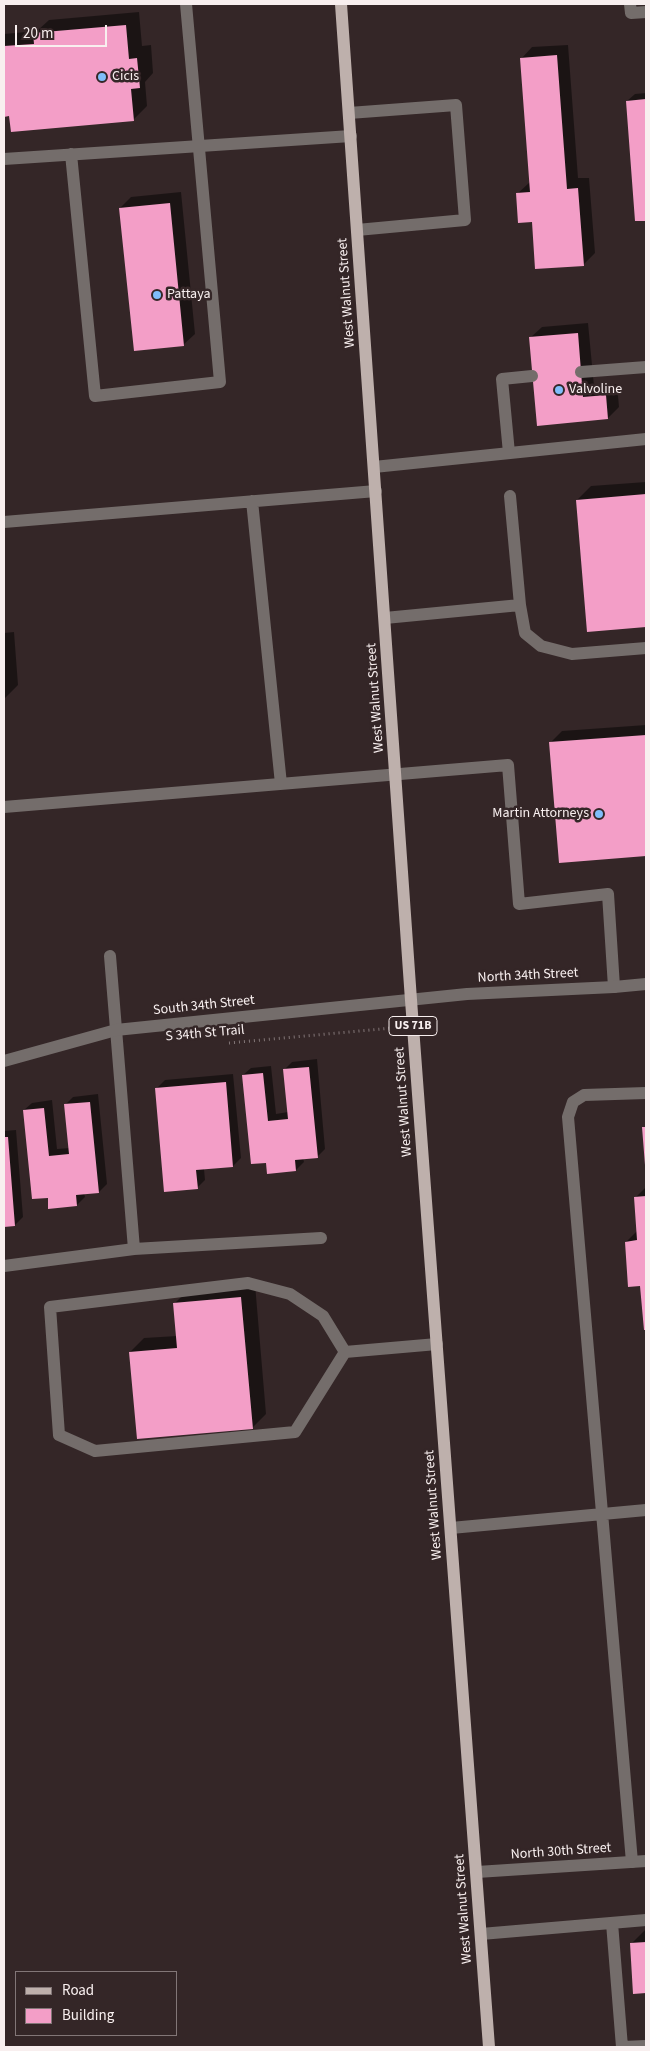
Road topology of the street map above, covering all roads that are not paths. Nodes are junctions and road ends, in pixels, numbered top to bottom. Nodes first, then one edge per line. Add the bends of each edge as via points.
1 (186, 4) edge
2 (341, 4) edge
3 (630, 4) edge
4 (646, 12) edge
5 (349, 113) junction
6 (351, 136) junction
7 (200, 146) junction
8 (71, 154) junction
9 (4, 159) edge
10 (358, 230) junction
11 (646, 367) edge
12 (581, 372) dead end
13 (532, 376) dead end
14 (646, 439) edge
15 (509, 453) junction
16 (374, 467) junction
17 (376, 491) junction
18 (510, 496) dead end
19 (252, 501) junction
20 (4, 522) edge
21 (520, 605) junction
22 (385, 618) junction
23 (646, 648) edge
24 (396, 775) junction
25 (281, 784) junction
26 (4, 807) edge
27 (110, 956) dead end
28 (646, 984) edge
29 (614, 987) junction
30 (411, 1000) junction
31 (116, 1030) junction
32 (4, 1061) edge
33 (646, 1093) edge
34 (321, 1238) dead end
35 (134, 1249) junction
36 (4, 1266) edge
37 (437, 1344) junction
38 (345, 1352) junction
39 (646, 1510) edge
40 (603, 1514) junction
41 (451, 1528) junction
42 (646, 1861) edge
43 (632, 1862) junction
44 (477, 1872) junction
45 (646, 1920) edge
46 (612, 1923) junction
47 (481, 1934) junction
48 (646, 2046) edge
49 (489, 2047) edge
50 (622, 2047) edge

1 - 7 street
2 - 5 main road, West Walnut Street / US 71B
3 - 4 street via 631,13
5 - 6 main road, West Walnut Street / US 71B
5 - 10 street via 456,106 465,220
6 - 7 street
6 - 10 main road, West Walnut Street / US 71B
7 - 8 street
7 - 8 street via 220,382 95,396
8 - 9 street
10 - 16 main road, West Walnut Street / US 71B
11 - 12 street
13 - 15 street via 502,379
14 - 15 street
15 - 16 street
16 - 17 main road, West Walnut Street / US 71B
17 - 19 street
17 - 22 main road, West Walnut Street / US 71B
18 - 21 street
19 - 20 street
19 - 25 street
21 - 22 street
21 - 23 street via 525,633 541,646 572,654
22 - 24 main road, West Walnut Street / US 71B
24 - 25 street
24 - 29 street via 508,765 519,904 608,894
24 - 30 main road, West Walnut Street / US 71B
25 - 26 street
27 - 31 street
28 - 29 street, North 34th Street
29 - 30 street, North 34th Street
30 - 31 street, South 34th Street
30 - 37 main road, West Walnut Street / US 71B
31 - 32 street, South 34th Street
31 - 35 street
33 - 40 street via 584,1095 573,1102 568,1117
34 - 35 street
35 - 36 street
37 - 38 street
37 - 41 main road, West Walnut Street / US 71B
38 - 38 street via 324,1316 290,1294 248,1283 50,1307 59,1435 95,1451 295,1432
39 - 40 street
40 - 41 street
40 - 43 street
41 - 44 main road, West Walnut Street / US 71B
42 - 43 street, North 30th Street
43 - 44 street, North 30th Street
44 - 47 main road, West Walnut Street / US 71B
45 - 46 street
46 - 47 street
46 - 50 street
47 - 49 main road, West Walnut Street / US 71B
48 - 50 street

